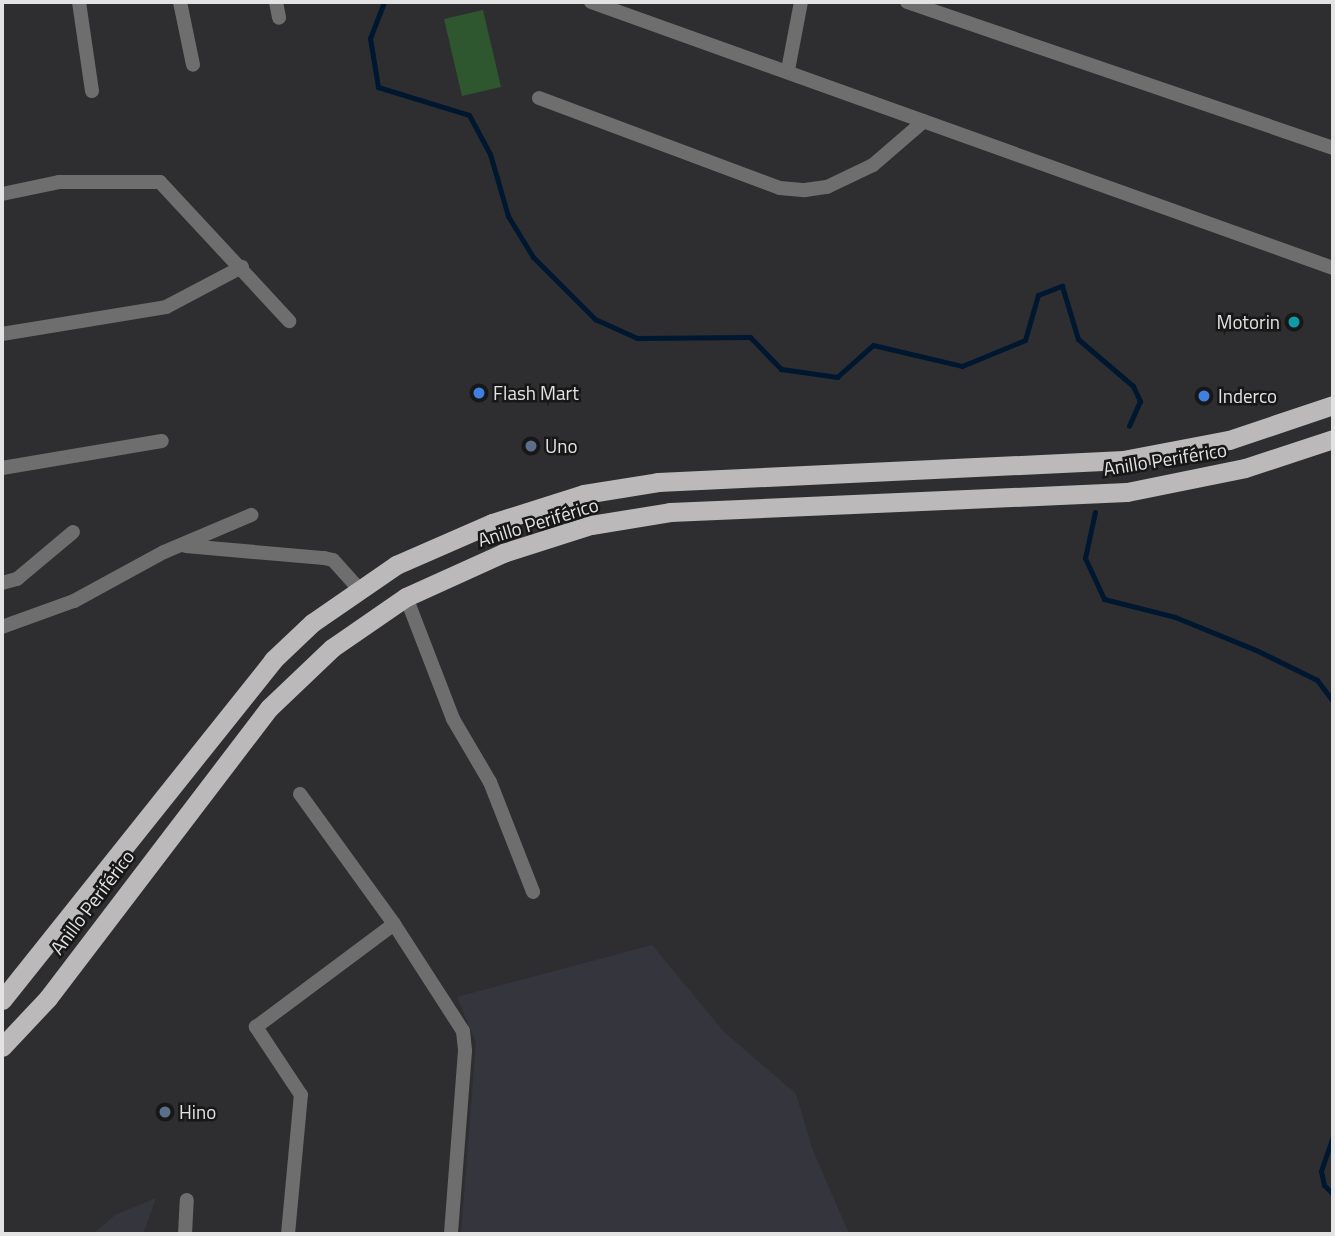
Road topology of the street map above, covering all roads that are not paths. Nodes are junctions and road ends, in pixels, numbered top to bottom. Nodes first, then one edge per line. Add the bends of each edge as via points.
1 (79, 2) edge
2 (180, 2) edge
3 (276, 2) edge
4 (591, 2) edge
5 (801, 2) edge
6 (907, 2) edge
7 (279, 18) dead end
8 (193, 65) dead end
9 (788, 70) junction
10 (92, 91) dead end
11 (539, 98) dead end
12 (924, 121) junction
13 (1333, 148) edge
14 (2, 194) edge
15 (242, 267) junction
16 (1333, 268) edge
17 (289, 321) dead end
18 (2, 334) edge
19 (1333, 405) edge
20 (1333, 439) edge
21 (162, 441) dead end
22 (2, 468) edge
23 (250, 515) dead end
24 (73, 532) dead end
25 (181, 546) junction
26 (2, 583) edge
27 (360, 590) junction
28 (406, 597) junction
29 (2, 627) edge
30 (300, 794) dead end
31 (533, 892) dead end
32 (394, 924) junction
33 (2, 1000) edge
34 (2, 1047) edge
35 (187, 1200) dead end
36 (185, 1234) edge
37 (288, 1234) edge
38 (452, 1234) edge

1 - 10 street
2 - 8 street
3 - 7 street
4 - 9 street
5 - 9 street
6 - 13 street
9 - 12 street
11 - 12 street via 779,188 806,190 827,187 873,165
12 - 16 street
14 - 15 street via 59,181 160,182
15 - 17 street
15 - 18 street via 166,307
19 - 27 highway, Anillo Periférico via 1229,440 1123,460 658,482 584,494 492,523 396,565
20 - 28 highway, Anillo Periférico via 1245,468 1126,492 670,512 604,523 503,553
21 - 22 street
23 - 25 street
24 - 26 street via 17,579
25 - 27 street via 333,560
25 - 29 street via 74,601
27 - 33 highway, Anillo Periférico via 312,623 273,660
28 - 31 street via 453,719 490,782
28 - 34 highway, Anillo Periférico via 332,648 269,708 48,998
30 - 32 street
32 - 37 street via 256,1027 301,1094
32 - 38 street via 463,1031 466,1051
35 - 36 street

